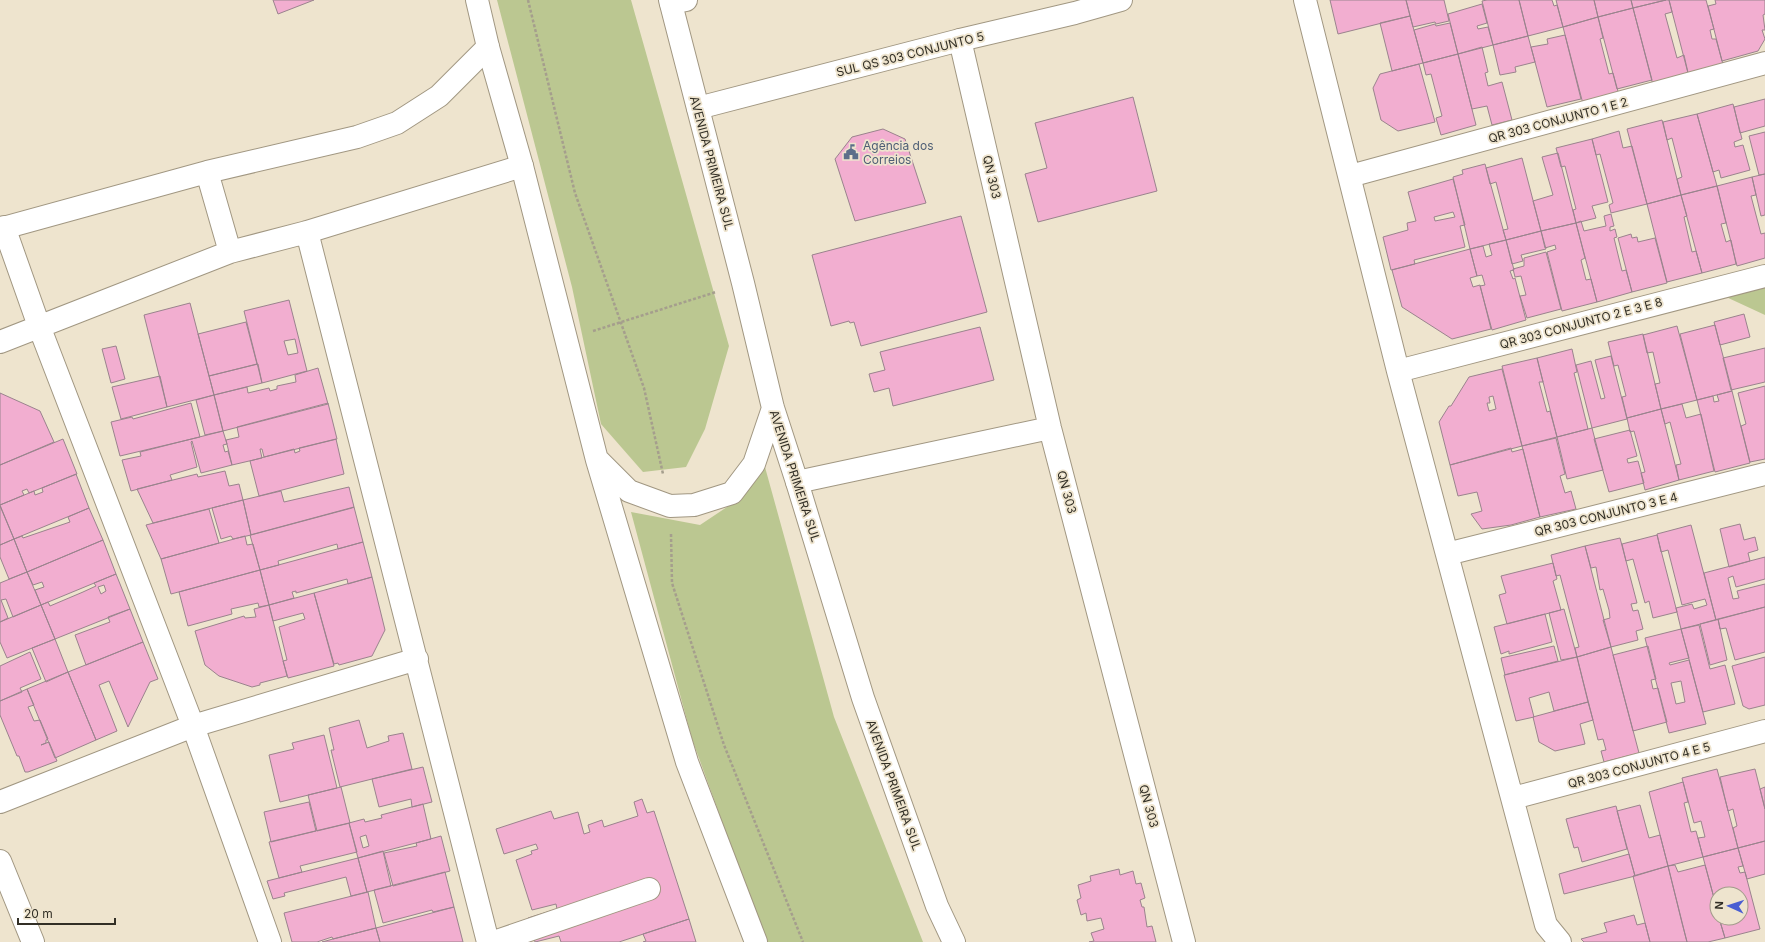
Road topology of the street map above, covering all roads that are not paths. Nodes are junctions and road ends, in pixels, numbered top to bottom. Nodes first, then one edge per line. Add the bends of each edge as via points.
1 (477, 0) edge
2 (1121, 0) edge
3 (1305, 0) edge
4 (675, 1) edge
5 (1074, 7) edge
6 (960, 40) junction
7 (488, 47) junction
8 (1765, 63) edge
9 (698, 108) junction
10 (522, 166) junction
11 (207, 172) junction
12 (1350, 176) junction
13 (2, 228) edge
14 (307, 232) junction
15 (230, 252) junction
16 (1765, 276) edge
17 (39, 326) junction
18 (0, 342) edge
19 (1398, 371) junction
20 (773, 408) junction
21 (1050, 428) junction
22 (597, 460) junction
23 (1765, 474) edge
24 (797, 482) junction
25 (1447, 554) junction
26 (417, 659) junction
27 (192, 726) junction
28 (1765, 731) edge
29 (1513, 798) junction
30 (0, 802) edge
31 (0, 861) edge
32 (649, 888) dead end
33 (33, 942) edge
34 (270, 942) edge
35 (488, 942) edge
36 (494, 942) edge
37 (756, 942) edge
38 (954, 942) edge
39 (1184, 942) edge
40 (1560, 942) edge

1 - 7 street
2 - 5 street, SUL QS 303 CONJUNTO 5
3 - 12 street
4 - 9 street, AVENIDA PRIMEIRA SUL
5 - 6 street, SUL QS 303 CONJUNTO 5
6 - 9 street, SUL QS 303 CONJUNTO 5
6 - 21 street, QN 303
7 - 10 street
7 - 11 street via 439,96 397,123 357,137
8 - 12 street, QR 303 CONJUNTO 1 E 2
9 - 20 street, AVENIDA PRIMEIRA SUL via 744,283
10 - 14 street
10 - 22 street
11 - 13 street
11 - 15 street
12 - 19 street
13 - 17 street
14 - 15 street
14 - 26 street
15 - 17 street
16 - 19 street, QR 303 CONJUNTO 2 E 3 E 8
17 - 18 street
17 - 27 street
19 - 25 street
20 - 22 street via 754,464 732,493 694,505 670,506 629,491
20 - 24 street, AVENIDA PRIMEIRA SUL
21 - 24 street
21 - 39 street, QN 303
22 - 37 street via 687,762
23 - 25 street, QR 303 CONJUNTO 3 E 4
24 - 38 street, AVENIDA PRIMEIRA SUL via 863,698 937,906
25 - 29 street
26 - 27 street
26 - 35 street
27 - 30 street
27 - 34 street
28 - 29 street, QR 303 CONJUNTO 4 E 5
29 - 40 street via 1546,925
31 - 33 street
32 - 36 street

